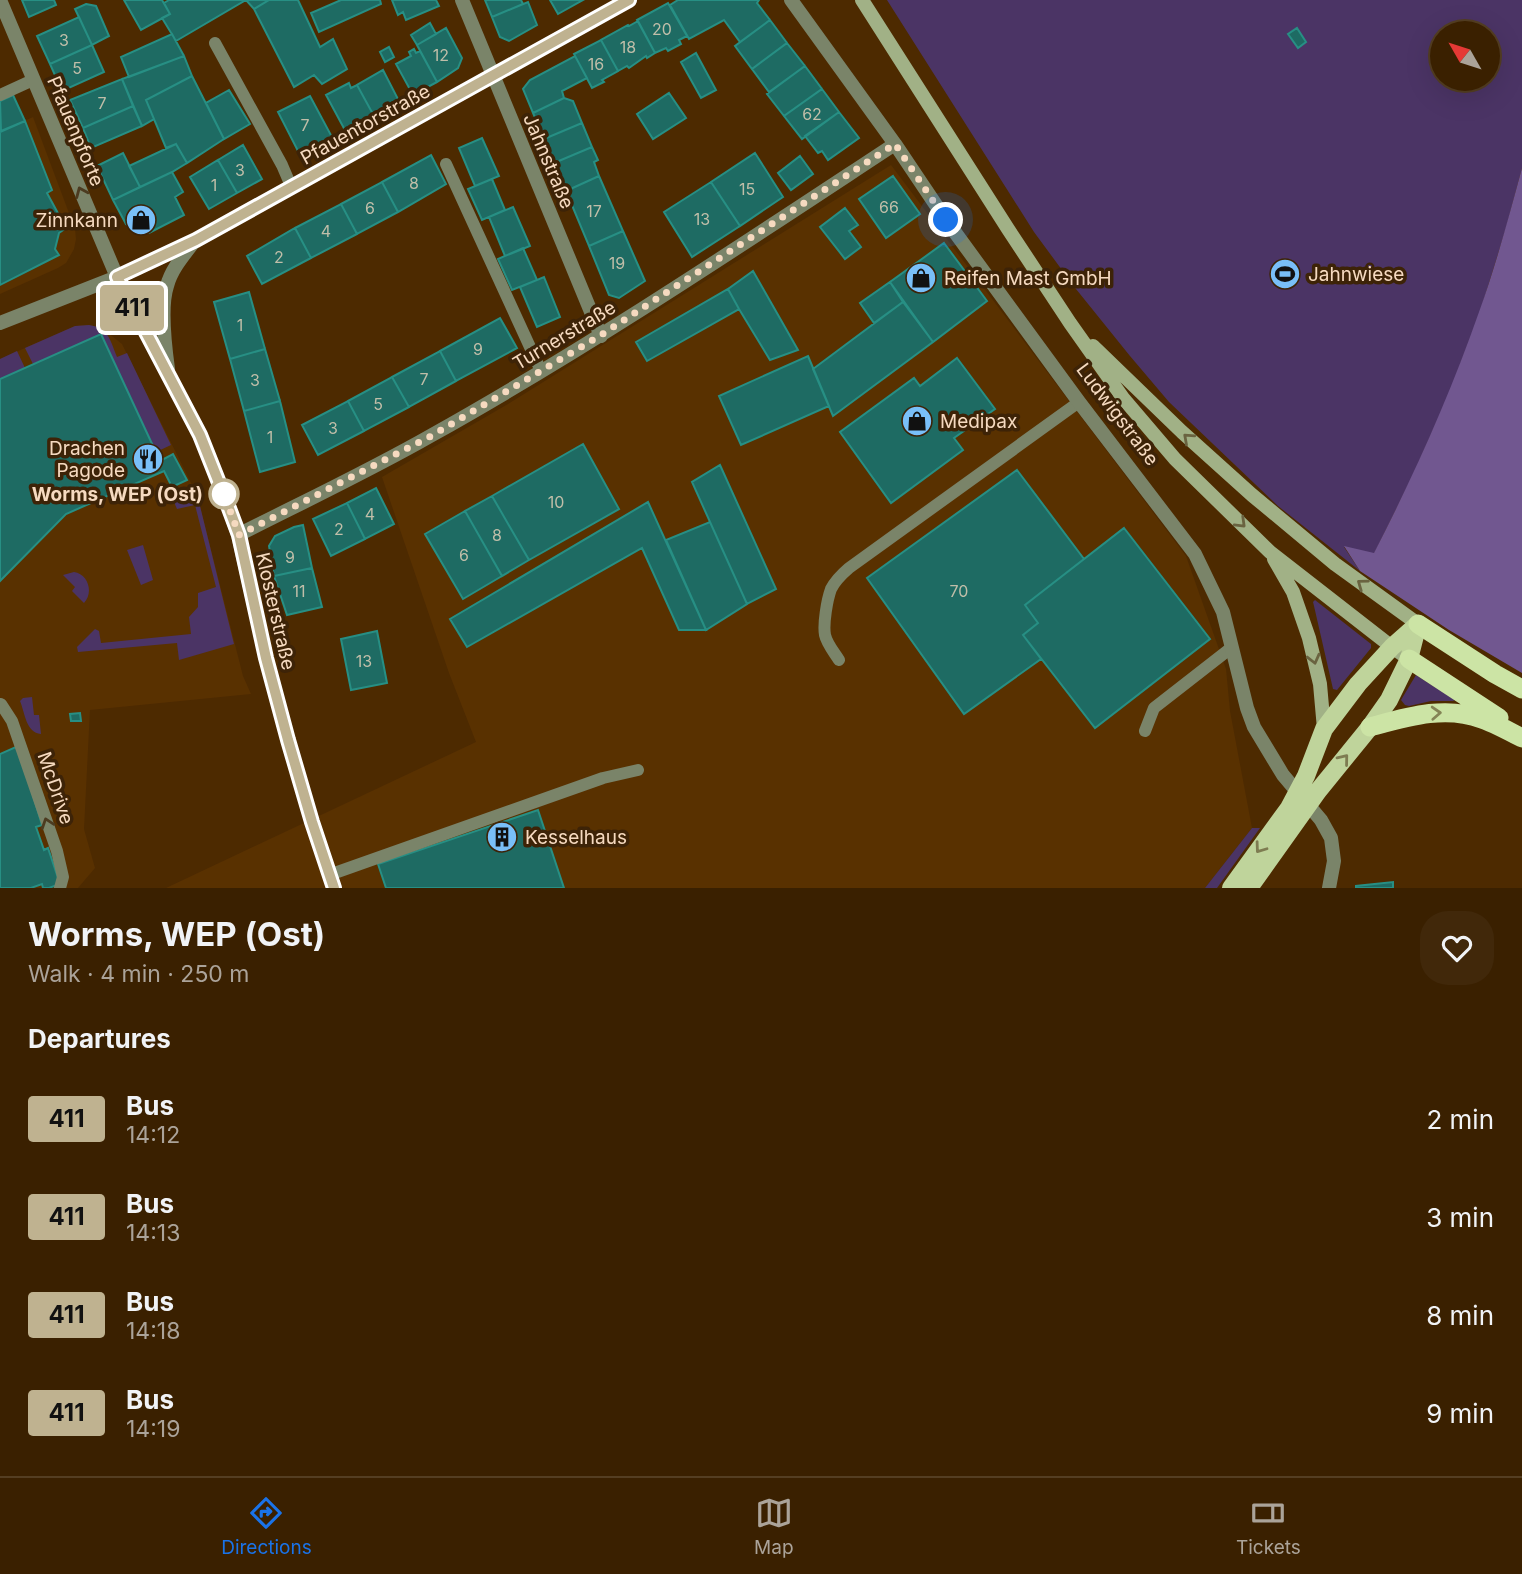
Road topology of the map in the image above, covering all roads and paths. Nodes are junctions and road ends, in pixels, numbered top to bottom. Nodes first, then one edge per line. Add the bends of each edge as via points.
1 (0, 0) edge
2 (462, 0) edge
3 (629, 0) edge
4 (791, 0) edge
5 (862, 0) edge
6 (215, 43) dead end
7 (494, 75) junction
8 (33, 80) junction
9 (0, 95) edge
10 (895, 144) junction
11 (446, 164) dead end
12 (291, 186) junction
13 (196, 240) junction
14 (117, 277) junction
15 (0, 323) edge
16 (1070, 323) junction
17 (601, 335) junction
18 (541, 371) junction
19 (170, 379) junction
20 (1079, 402) junction
21 (239, 535) junction
22 (1270, 552) junction
23 (1418, 624) junction
24 (1392, 647) junction
25 (1231, 648) junction
26 (1409, 659) junction
27 (839, 660) dead end
28 (1522, 689) edge
29 (1, 704) edge
30 (1370, 727) junction
31 (1324, 729) junction
32 (1145, 731) dead end
33 (1522, 736) edge
34 (638, 770) dead end
35 (1293, 813) junction
36 (332, 881) edge
37 (60, 888) edge
38 (1231, 888) edge
39 (1249, 888) edge
40 (1329, 888) edge

1 - 8 street, Pfauenpforte
2 - 7 street, Jahnstraße
3 - 7 street, Pfauentorstraße
4 - 10 street, Ludwigstraße
5 - 16 main road, Ludwigstraße
6 - 12 lane
7 - 12 street, Pfauentorstraße
7 - 17 street, Jahnstraße
8 - 9 lane
14 -> 8 street, Pfauenpforte
10 - 17 street, Turnerstraße
10 - 20 street, Ludwigstraße
11 - 18 lane
12 - 13 street, Pfauentorstraße
13 - 14 street, Pfauentorstraße
13 - 19 street via 166,286 164,338
14 - 15 street, Pfauentorstraße
14 - 19 street, Klosterstraße
16 -> 22 main road, Ludwigstraße via 1122,398
23 -> 16 main road, Ludwigstraße via 1335,564 1252,495
17 - 18 street, Turnerstraße
18 - 21 street, Turnerstraße via 431,436
19 - 21 street, Klosterstraße via 200,435
20 - 25 street, Ludwigstraße via 1195,554 1223,612
20 - 27 lane via 838,578 831,589 825,634
21 - 36 street, Klosterstraße via 266,658
22 - 24 main road, Ludwigstraße
22 -> 31 main road via 1293,592 1309,638
23 - 24 main road
23 - 26 main road
23 - 28 highway, Ludwigstraße
24 - 26 main road, Ludwigstraße
24 - 31 main road
25 - 32 lane via 1154,708
25 - 40 street, Ludwigstraße via 1254,727 1283,775 1331,838 1334,861
26 - 30 main road
26 - 33 highway, Ludwigstraße
37 -> 29 lane, McDrive via 63,877 57,851 12,721
30 -> 33 highway via 1442,711 1481,718
35 -> 30 main road via 1318,791
31 - 35 main road
34 - 36 lane via 603,778
35 -> 38 main road
35 - 39 main road

